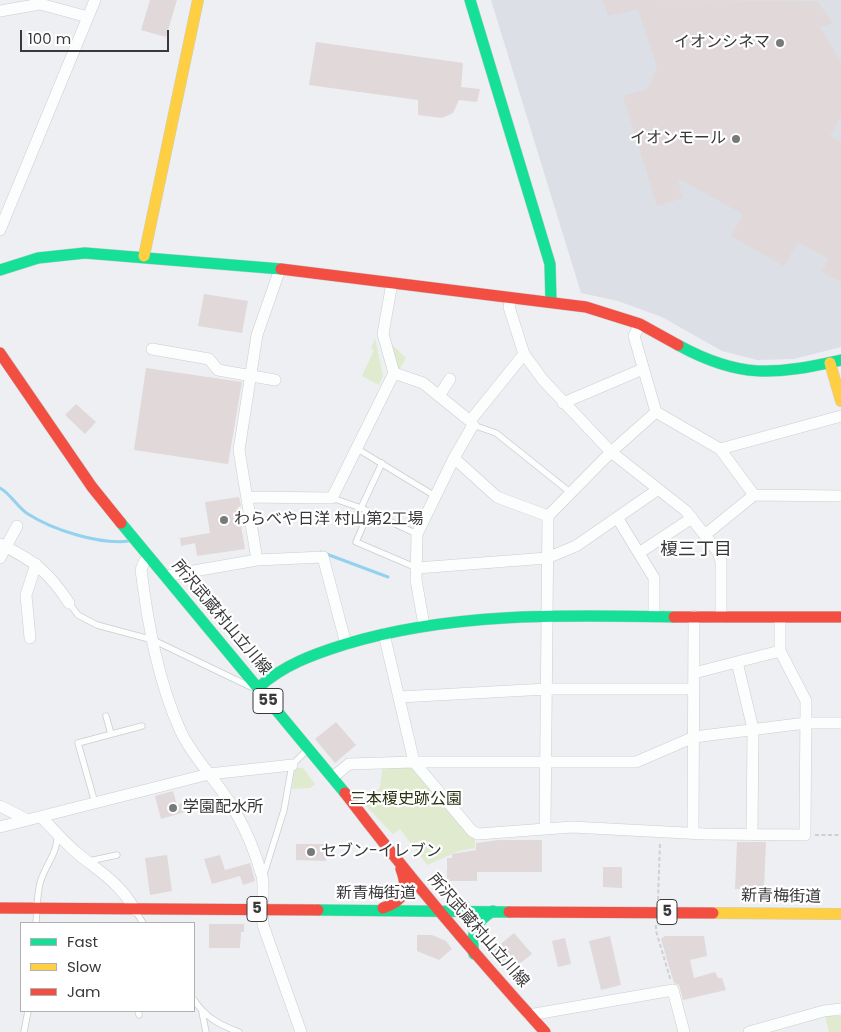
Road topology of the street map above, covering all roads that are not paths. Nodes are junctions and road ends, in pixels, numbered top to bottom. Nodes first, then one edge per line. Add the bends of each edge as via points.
1 (95, 0) edge
2 (198, 0) edge
3 (470, 0) edge
4 (0, 11) edge
5 (88, 17) junction
6 (0, 230) edge
7 (144, 256) junction
8 (280, 269) junction
9 (0, 270) edge
10 (392, 283) junction
11 (511, 298) junction
12 (550, 302) junction
13 (640, 324) junction
14 (152, 349) dead end
15 (0, 353) edge
16 (524, 354) junction
17 (836, 361) edge
18 (643, 369) junction
19 (394, 373) junction
20 (249, 376) junction
21 (274, 380) dead end
22 (450, 380) dead end
23 (439, 396) junction
24 (841, 400) edge
25 (563, 403) junction
26 (656, 412) junction
27 (841, 416) edge
28 (472, 423) junction
29 (356, 448) junction
30 (720, 449) junction
31 (611, 452) junction
32 (454, 458) junction
33 (382, 463) junction
34 (657, 490) junction
35 (570, 493) junction
36 (435, 496) junction
37 (754, 496) junction
38 (841, 496) edge
39 (248, 497) junction
40 (332, 498) junction
41 (361, 508) junction
42 (369, 512) junction
43 (548, 516) junction
44 (692, 518) junction
45 (618, 519) junction
46 (17, 526) dead end
47 (418, 534) junction
48 (706, 534) junction
49 (2, 545) edge
50 (639, 553) junction
51 (0, 558) edge
52 (150, 558) junction
53 (547, 558) junction
54 (257, 560) junction
55 (36, 564) junction
56 (417, 568) junction
57 (165, 576) junction
58 (69, 603) joint
59 (547, 615) junction
60 (654, 616) junction
61 (694, 616) junction
62 (721, 617) junction
63 (780, 618) junction
64 (841, 618) edge
65 (424, 626) junction
66 (384, 634) junction
67 (30, 638) dead end
68 (153, 640) junction
69 (346, 644) junction
70 (780, 651) junction
71 (737, 662) junction
72 (694, 673) junction
73 (258, 688) junction
74 (547, 689) junction
75 (694, 689) junction
76 (400, 697) junction
77 (106, 716) dead end
78 (806, 723) junction
79 (841, 723) edge
80 (142, 726) dead end
81 (753, 729) junction
82 (111, 734) junction
83 (694, 737) junction
84 (309, 748) junction
85 (414, 762) junction
86 (546, 762) junction
87 (292, 765) junction
88 (209, 774) junction
89 (332, 777) junction
90 (95, 803) junction
91 (0, 806) edge
92 (41, 817) junction
93 (28, 820) junction
94 (0, 827) edge
95 (546, 828) junction
96 (57, 833) junction
97 (693, 833) junction
98 (752, 834) junction
99 (117, 854) dead end
100 (396, 860) junction
101 (89, 861) junction
102 (262, 878) junction
103 (0, 908) edge
104 (37, 908) junction
105 (261, 909) junction
106 (135, 910) junction
107 (378, 910) junction
108 (438, 910) junction
109 (493, 910) junction
110 (841, 914) edge
111 (36, 922) edge
112 (143, 922) edge
113 (474, 954) junction
114 (195, 1002) edge
115 (841, 1009) edge
116 (28, 1012) edge
117 (202, 1012) junction
118 (529, 1015) junction
119 (24, 1032) edge
120 (206, 1032) edge
121 (239, 1032) edge
122 (301, 1032) edge
123 (545, 1032) edge
124 (684, 1032) edge
125 (749, 1032) edge

1 - 5 street
2 - 7 street
3 - 12 street via 550,264
4 - 5 street via 40,4
5 - 6 street
7 - 8 street
7 - 9 street via 56,255
8 - 10 street
8 - 20 street via 257,335
10 - 11 street
10 - 19 street via 383,334
11 - 12 street
11 - 16 street via 509,307
12 - 13 street via 586,307
13 - 17 street via 698,356 738,370 765,374
13 - 18 street via 634,336
14 - 20 street via 209,358 218,370
15 - 52 street, 所沢武蔵村山立川線 / 55 via 92,486
16 - 25 street
16 - 28 street
17 - 24 street
18 - 25 street
18 - 26 street
19 - 23 street via 423,383
19 - 29 street
20 - 21 street
20 - 39 street via 239,450
22 - 23 street
23 - 28 street
25 - 31 street
26 - 30 street
26 - 31 street
27 - 30 street
28 - 32 street
28 - 35 lane via 496,433
29 - 33 lane
29 - 40 street
30 - 37 street
31 - 34 street
31 - 35 street
32 - 36 street
32 - 43 street via 497,497
33 - 36 lane
33 - 41 lane
34 - 44 street
34 - 45 street
35 - 43 street
36 - 47 street
37 - 38 street
37 - 48 street
39 - 40 street
39 - 54 street
40 - 41 lane
41 - 42 lane
42 - 47 lane
42 - 56 lane via 356,542
43 - 53 street
44 - 48 street
44 - 50 street
45 - 50 street
45 - 53 street via 576,546
46 - 49 street
47 - 56 street
48 - 62 street via 721,560
49 - 51 street
49 - 55 street
50 - 60 street via 654,578
52 - 57 street, 所沢武蔵村山立川線 / 55
52 - 68 street via 141,570
53 - 56 street
53 - 59 street
54 - 57 street
54 - 69 street via 323,557
55 - 58 street via 53,579
55 - 67 street via 26,595
56 - 65 street
57 - 73 street, 所沢武蔵村山立川線 / 55
58 - 68 lane via 78,615 97,625
59 - 60 street
59 - 65 street via 478,618
59 - 74 street
60 - 61 street
61 - 62 street
61 - 72 street
62 - 63 street
63 - 64 street
63 - 70 street
65 - 66 street
66 - 69 street
66 - 76 street
68 - 73 lane via 246,686
68 - 88 street via 182,732
69 - 73 street via 282,670
70 - 71 street
70 - 78 street via 806,701
71 - 72 street
71 - 81 street
72 - 75 street
73 - 84 street, 所沢武蔵村山立川線 / 55
74 - 75 street
74 - 76 street
74 - 86 street
75 - 83 street
76 - 85 street
77 - 82 lane
78 - 79 street
78 - 81 street
78 - 98 street via 805,835
80 - 82 lane
81 - 83 street
81 - 98 street
82 - 90 lane via 78,743
83 - 86 street via 636,762
83 - 97 street
84 - 87 lane
84 - 89 street, 所沢武蔵村山立川線 / 55
85 - 86 street
85 - 89 street via 349,764
85 - 95 street via 472,831 478,834
86 - 95 street
87 - 88 street
87 - 102 lane via 284,810
88 - 90 street
88 - 102 street via 236,812
89 - 100 street, 所沢武蔵村山立川線 / 55
90 - 92 street
91 - 93 street
92 - 93 street
92 - 96 street
93 - 94 street
95 - 97 street
96 - 101 street
96 - 104 lane via 58,845 40,884
97 - 98 street
99 - 101 lane
100 - 107 street via 405,878 406,890 400,901
100 - 108 street, 所沢武蔵村山立川線 / 55
101 - 106 street via 125,892
102 - 105 street
103 - 104 street, 新青梅街道 / 5
104 - 106 street, 新青梅街道 / 5
104 - 111 lane
105 - 106 street, 新青梅街道 / 5
105 - 107 street, 新青梅街道 / 5
105 - 122 street via 263,925
106 - 112 lane
107 - 108 street, 新青梅街道 / 5
108 - 109 street, 新青梅街道 / 5
108 - 113 street, 所沢武蔵村山立川線 / 55
109 - 110 street, 新青梅街道 / 5
109 - 113 street via 480,919 473,933
113 - 118 street, 所沢武蔵村山立川線 / 55
114 - 117 lane
115 - 125 street
116 - 119 lane
117 - 120 lane
117 - 121 lane via 215,1022
118 - 123 street, 所沢武蔵村山立川線 / 55
118 - 124 street via 673,990

